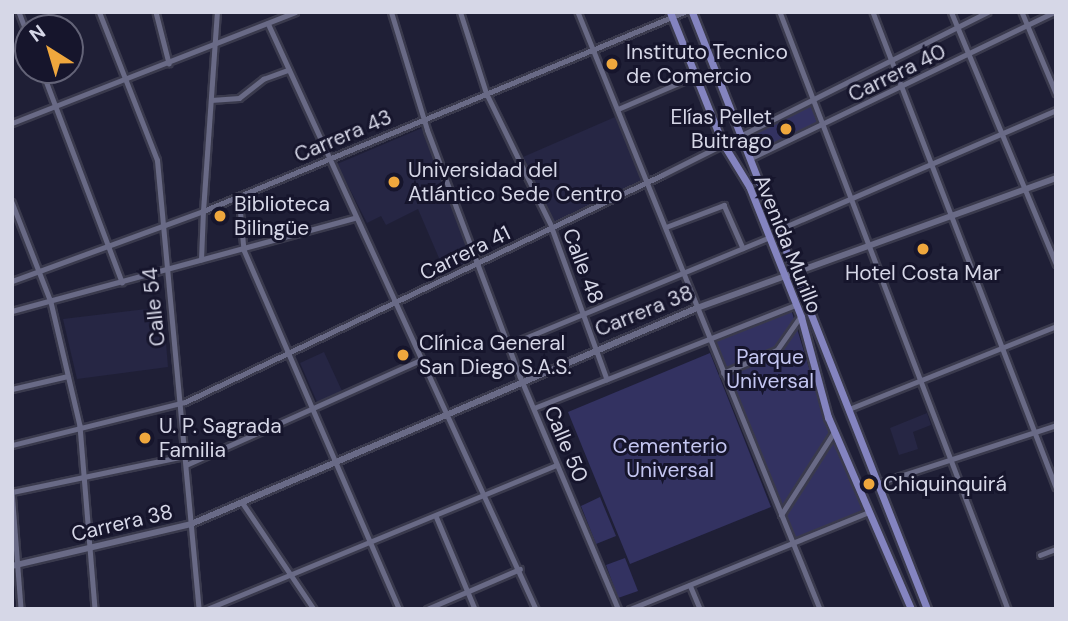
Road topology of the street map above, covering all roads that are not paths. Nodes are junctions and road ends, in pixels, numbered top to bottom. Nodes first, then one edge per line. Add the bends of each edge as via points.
1 (99, 12) edge
2 (156, 12) edge
3 (217, 12) edge
4 (295, 12) edge
5 (391, 12) edge
6 (460, 12) edge
7 (578, 12) edge
8 (684, 12) edge
9 (692, 12) edge
10 (780, 12) edge
11 (873, 12) edge
12 (951, 12) edge
13 (987, 12) edge
14 (1022, 12) edge
15 (1055, 12) edge
16 (671, 15) edge
17 (268, 23) junction
18 (1027, 24) junction
19 (957, 27) junction
20 (215, 45) junction
21 (593, 48) junction
22 (970, 55) junction
23 (891, 60) junction
24 (169, 64) junction
25 (288, 70) junction
26 (695, 76) junction
27 (125, 80) junction
28 (48, 84) edge
29 (902, 88) junction
30 (486, 93) junction
31 (1056, 93) edge
32 (814, 99) junction
33 (211, 100) junction
34 (57, 108) junction
35 (618, 109) junction
36 (1056, 110) edge
37 (424, 119) junction
38 (12, 122) edge
39 (825, 125) junction
40 (740, 133) junction
41 (1002, 133) junction
42 (722, 142) junction
43 (751, 158) junction
44 (328, 159) junction
45 (932, 163) junction
46 (1056, 178) edge
47 (648, 181) junction
48 (1025, 189) junction
49 (239, 196) junction
50 (852, 198) junction
51 (12, 202) edge
52 (203, 211) junction
53 (953, 214) junction
54 (355, 218) junction
55 (162, 225) junction
56 (666, 227) junction
57 (552, 228) junction
58 (780, 229) junction
59 (768, 238) junction
60 (869, 243) junction
61 (108, 244) junction
62 (743, 248) junction
63 (244, 250) junction
64 (201, 260) junction
65 (479, 264) junction
66 (1056, 264) edge
67 (165, 269) junction
68 (38, 271) junction
69 (795, 271) junction
70 (684, 273) junction
71 (784, 275) junction
72 (12, 281) edge
73 (122, 282) junction
74 (51, 302) junction
75 (394, 304) junction
76 (796, 304) junction
77 (697, 308) junction
78 (12, 311) edge
79 (584, 313) junction
80 (801, 317) junction
81 (1056, 326) edge
82 (709, 339) junction
83 (509, 345) junction
84 (1003, 346) junction
85 (597, 349) junction
86 (290, 355) junction
87 (421, 360) junction
88 (723, 373) junction
89 (68, 376) junction
90 (607, 379) junction
91 (521, 380) junction
92 (921, 380) junction
93 (12, 389) edge
94 (180, 404) junction
95 (312, 408) junction
96 (534, 408) junction
97 (848, 409) junction
98 (448, 413) junction
99 (1056, 425) edge
100 (80, 426) junction
101 (834, 431) junction
102 (1036, 432) junction
103 (13, 443) edge
104 (185, 456) junction
105 (952, 459) junction
106 (335, 462) junction
107 (186, 465) junction
108 (557, 465) junction
109 (85, 478) junction
110 (879, 483) junction
111 (1056, 487) edge
112 (12, 491) edge
113 (487, 494) junction
114 (242, 502) junction
115 (870, 512) junction
116 (781, 515) junction
117 (436, 516) junction
118 (191, 524) junction
119 (369, 543) junction
120 (793, 543) junction
121 (91, 548) junction
122 (1056, 549) edge
123 (1040, 555) dead end
124 (15, 565) edge
125 (520, 569) junction
126 (291, 575) junction
127 (690, 584) junction
128 (468, 592) junction
129 (21, 609) edge
130 (95, 609) edge
131 (199, 609) edge
132 (207, 609) edge
133 (314, 609) edge
134 (399, 609) edge
135 (427, 609) edge
136 (475, 609) edge
137 (536, 609) edge
138 (618, 609) edge
139 (630, 609) edge
140 (699, 609) edge
141 (820, 609) edge
142 (911, 609) edge
143 (927, 609) edge
144 (1008, 609) edge

1 - 27 street, Calle 54
2 - 24 street
3 - 20 street
4 - 17 street
5 - 37 street, Calle 50
6 - 30 street, Calle 48
7 - 21 street
8 - 16 street, Carrera 43
9 - 40 main road, Avenida Murillo
10 - 32 street
11 - 23 street
12 - 19 street
13 - 19 street, Carrera 41
14 - 18 street
15 - 18 street, Carrera 40
16 - 21 street, Carrera 43
16 - 26 main road, Avenida Murillo
17 - 20 street
17 - 25 street
18 - 22 street, Carrera 40
18 - 31 street
19 - 22 street
19 - 23 street, Carrera 41
20 - 24 street
20 - 33 street
21 - 30 street, Carrera 43
21 - 35 street
22 - 29 street, Carrera 40
22 - 41 street
23 - 29 street
23 - 32 street, Carrera 41
24 - 27 street
25 - 33 street via 263,79 239,98
25 - 44 street
26 - 35 street
26 - 42 main road, Avenida Murillo
27 - 34 street
27 - 55 street, Calle 54 via 156,160
28 - 34 street
29 - 39 street, Carrera 40
29 - 45 street
30 - 37 street, Carrera 43
30 - 57 street, Calle 48
32 - 39 street
32 - 40 street, Carrera 41
33 - 52 street
34 - 38 street
34 - 61 street
35 - 47 street
36 - 41 street
37 - 44 street, Carrera 43
37 - 65 street, Calle 50
39 - 43 street, Carrera 40
39 - 50 street
40 - 42 street, Carrera 41
40 - 43 main road, Avenida Murillo
41 - 45 street
41 - 48 street
42 - 47 street, Carrera 41
42 - 59 main road, Avenida Murillo via 748,186
43 - 58 main road, Avenida Murillo
44 - 49 street, Carrera 43
44 - 54 street
45 - 50 street
45 - 53 street
46 - 48 main road, Carrera 38
47 - 56 street
47 - 57 street, Carrera 41
48 - 53 main road, Carrera 38
48 - 66 street
49 - 52 street, Carrera 43
49 - 63 street
50 - 58 street
50 - 60 street
51 - 68 street
52 - 55 street, Carrera 43
52 - 64 street
53 - 60 main road, Carrera 38
53 - 84 street
54 - 63 street
54 - 75 street
55 - 61 street, Carrera 43
55 - 67 street, Calle 54
56 - 62 street via 724,205
56 - 70 street
57 - 65 street, Carrera 41
57 - 79 street, Calle 48
58 - 69 main road, Avenida Murillo
59 - 62 street
59 - 71 main road, Avenida Murillo
60 - 69 main road, Carrera 38
60 - 92 street
61 - 68 street, Carrera 43
61 - 73 street
62 - 70 street
63 - 64 street
63 - 86 street
64 - 67 street
65 - 75 street, Carrera 41
65 - 83 street, Calle 50
67 - 73 street
67 - 94 street, Calle 54
68 - 72 street, Carrera 43
68 - 74 street
69 - 71 main road, Carrera 38
69 - 97 main road, Avenida Murillo
70 - 77 street
70 - 79 street
71 - 76 main road, Avenida Murillo
71 - 77 main road, Carrera 38
73 - 74 street
74 - 78 street
74 - 89 street
75 - 86 street, Carrera 41
75 - 87 street
76 - 80 main road, Avenida Murillo
76 - 82 street
77 - 82 street
77 - 85 main road, Carrera 38
79 - 83 street
79 - 85 street, Calle 48
80 - 88 street via 777,350
80 - 101 main road, Avenida Murillo
81 - 84 street
82 - 88 street
82 - 90 street
83 - 91 street, Calle 50
84 - 92 street
84 - 102 street
85 - 90 street, Calle 48
85 - 91 main road, Carrera 38
86 - 94 street, Carrera 41
86 - 95 street
87 - 95 street
87 - 98 street
88 - 116 street
89 - 93 street
89 - 100 street
90 - 96 street
91 - 96 street, Calle 50
91 - 98 main road, Carrera 38
92 - 97 street
92 - 105 street
94 - 100 street, Carrera 41
94 - 104 street, Calle 54
95 - 106 street
95 - 107 street
96 - 108 street, Calle 50
97 - 110 main road, Avenida Murillo
98 - 106 main road, Carrera 38
98 - 113 street
99 - 102 street
100 - 103 street, Carrera 41
100 - 109 street
101 - 115 main road, Avenida Murillo
101 - 116 street
102 - 105 street
102 - 111 street
104 - 107 street, Calle 54
104 - 109 street
105 - 110 street
105 - 144 street
106 - 114 main road, Carrera 38
106 - 119 street
107 - 118 street, Calle 54
108 - 113 street
108 - 138 street, Calle 50
109 - 112 street
109 - 121 street
110 - 143 main road, Avenida Murillo
112 - 124 street
113 - 117 street
113 - 125 street
114 - 118 main road, Carrera 38
114 - 126 street
115 - 120 street
115 - 142 main road, Avenida Murillo
116 - 120 street
117 - 119 street
117 - 128 street
118 - 121 main road, Carrera 38
118 - 131 street, Calle 54
119 - 126 street
119 - 134 street
120 - 127 street
120 - 141 street
121 - 124 main road, Carrera 38
121 - 130 street
122 - 123 street
124 - 129 street
125 - 128 street
125 - 137 street
126 - 132 street
126 - 133 street
127 - 139 street
127 - 140 street
128 - 135 street
128 - 136 street

